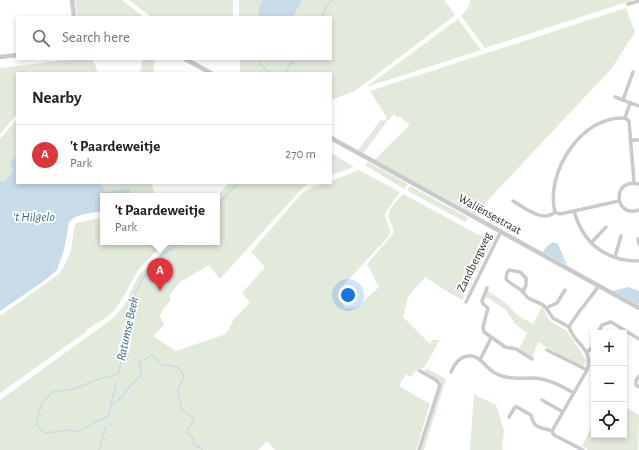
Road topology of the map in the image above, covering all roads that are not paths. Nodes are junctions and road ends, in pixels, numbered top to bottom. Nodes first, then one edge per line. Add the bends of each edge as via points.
1 (72, 0) edge
2 (639, 1) edge
3 (628, 4) dead end
4 (74, 16) edge
5 (16, 55) edge
6 (0, 57) edge
7 (187, 60) edge
8 (209, 72) edge
9 (633, 72) dead end
10 (615, 97) dead end
11 (623, 100) junction
12 (630, 103) junction
13 (639, 106) edge
14 (625, 118) junction
15 (332, 139) edge
16 (631, 140) junction
17 (639, 140) edge
18 (634, 182) junction
19 (639, 184) edge
20 (513, 201) dead end
21 (619, 201) junction
22 (639, 210) edge
23 (574, 211) junction
24 (555, 212) junction
25 (606, 227) dead end
26 (501, 231) junction
27 (621, 236) dead end
28 (638, 238) dead end
29 (591, 243) junction
30 (639, 244) edge
31 (615, 257) junction
32 (639, 260) edge
33 (599, 286) junction
34 (487, 288) dead end
35 (565, 290) dead end
36 (523, 292) junction
37 (466, 302) dead end
38 (546, 308) junction
39 (639, 308) edge
40 (569, 327) junction
41 (600, 330) edge
42 (624, 330) edge
43 (627, 332) edge
44 (491, 338) junction
45 (639, 339) edge
46 (591, 349) edge
47 (547, 350) dead end
48 (587, 352) junction
49 (532, 359) dead end
50 (480, 360) junction
51 (587, 370) junction
52 (420, 371) dead end
53 (451, 372) dead end
54 (639, 376) edge
55 (639, 387) edge
56 (574, 393) junction
57 (542, 400) dead end
58 (563, 412) junction
59 (509, 417) dead end
60 (552, 431) junction
61 (419, 450) edge
62 (583, 450) edge

1 - 4 street
2 - 3 street
5 - 6 street
7 - 8 street
9 - 11 street
10 - 11 street
11 - 12 street
12 - 13 street
12 - 14 street
14 - 16 street via 629,121
14 - 24 street via 603,122 591,128 571,147 556,179
15 - 26 street, Waliënsestraat
16 - 17 street
16 - 18 street
18 - 19 street
18 - 21 street via 624,186
20 - 24 street via 543,217 551,216
21 - 22 street via 626,210
21 - 23 street
23 - 24 street via 560,214
23 - 29 street via 578,224
25 - 29 street
26 - 33 street, Waliënsestraat
26 - 37 street, Zandbergweg
27 - 31 street
28 - 30 street
29 - 31 street
31 - 32 street
33 - 39 street, Waliënsestraat
33 - 40 street
34 - 44 street via 482,301 488,308 482,327
35 - 38 street via 557,303
36 - 36 street via 526,278 520,272 509,270 506,279
36 - 38 street
38 - 40 street via 557,322
40 - 48 street via 571,334
41 - 42 street via 602,325 611,322
43 - 45 street
44 - 49 street
44 - 50 street
46 - 48 street
47 - 51 street
48 - 51 street
50 - 53 street via 475,356 462,358
50 - 56 street via 496,374 518,379 551,381
51 - 56 street
52 - 61 street via 440,385
54 - 55 street via 636,383
56 - 58 street
57 - 58 street
58 - 60 street
59 - 60 street via 517,407 531,415 535,426
60 - 62 street via 554,435

